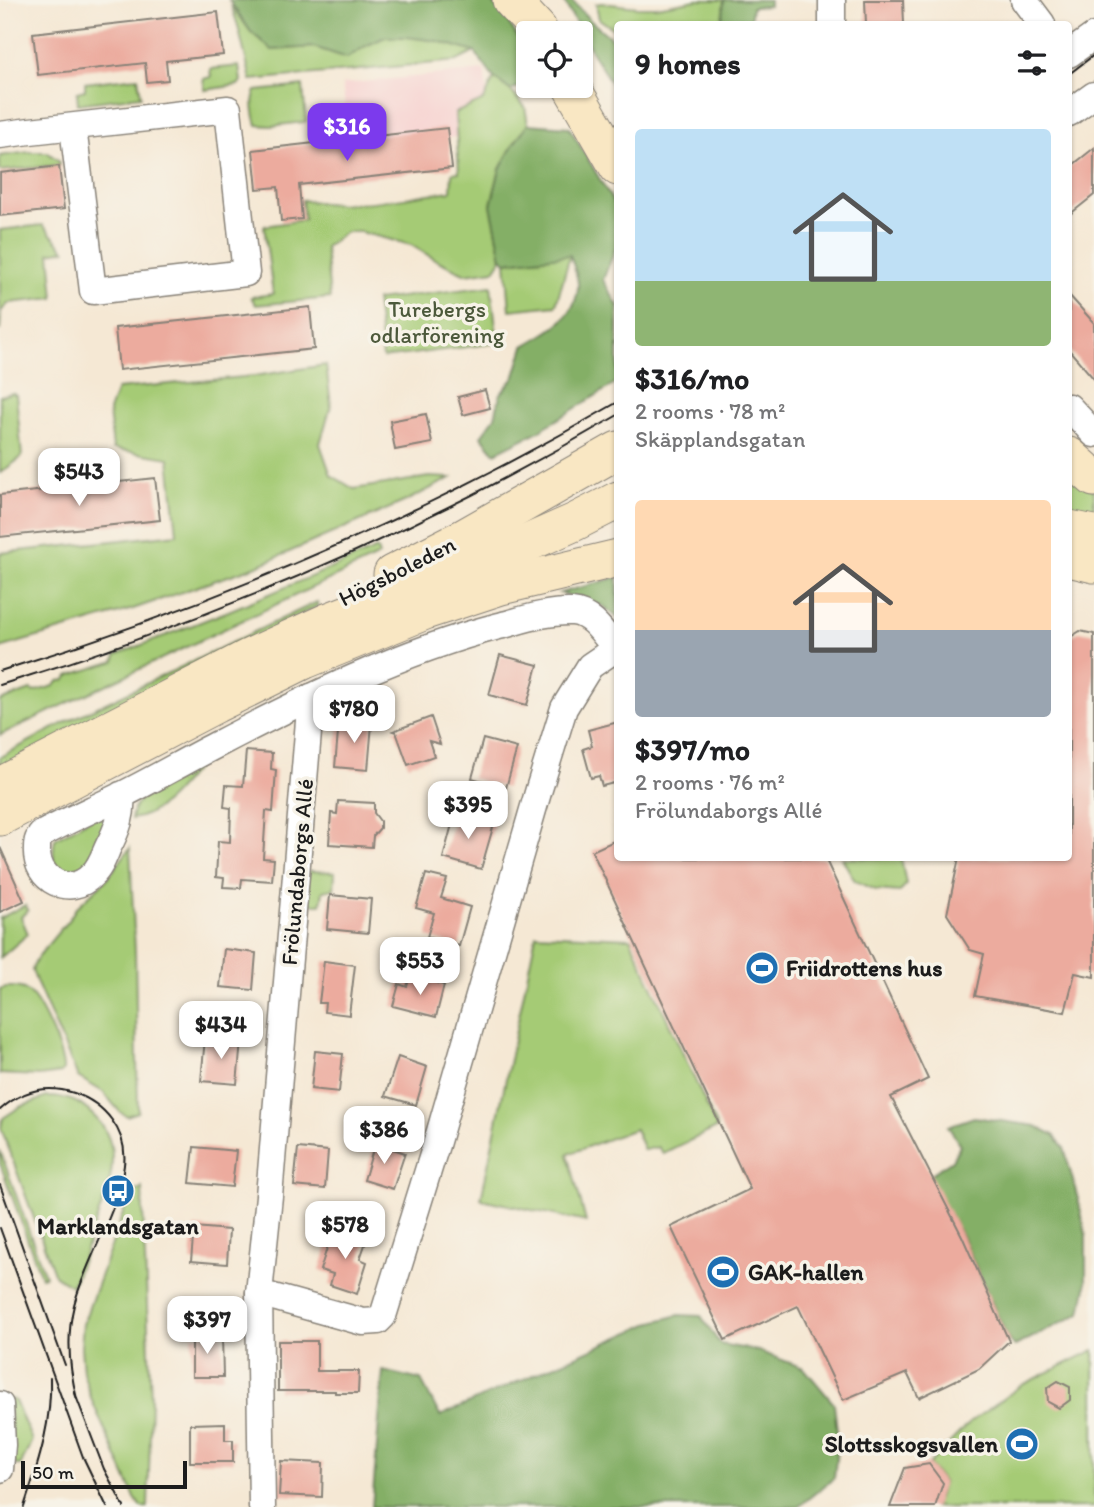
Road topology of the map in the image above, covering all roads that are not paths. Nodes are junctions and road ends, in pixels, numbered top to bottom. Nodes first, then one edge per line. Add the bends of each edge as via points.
1 (511, 0) edge
2 (832, 0) edge
3 (1024, 0) edge
4 (541, 16) edge
5 (832, 21) edge
6 (1040, 21) edge
7 (1094, 36) edge
8 (1072, 52) edge
9 (593, 89) edge
10 (1094, 95) edge
11 (578, 98) edge
12 (1072, 111) edge
13 (614, 124) edge
14 (73, 127) junction
15 (0, 135) edge
16 (614, 160) edge
17 (1072, 410) edge
18 (1094, 434) edge
19 (614, 452) edge
20 (1072, 459) edge
21 (1094, 478) edge
22 (614, 502) edge
23 (1072, 530) edge
24 (1094, 534) edge
25 (614, 546) edge
26 (614, 559) edge
27 (1072, 559) edge
28 (1094, 564) edge
29 (425, 611) junction
30 (614, 646) edge
31 (614, 649) edge
32 (178, 695) junction
33 (311, 697) junction
34 (0, 786) edge
35 (121, 796) dead end
36 (0, 817) edge
37 (259, 1293) junction
38 (0, 1405) edge
39 (0, 1469) edge
40 (262, 1507) edge

1 - 4 main road
2 - 5 street
3 - 6 street
7 - 8 street
9 - 13 main road
10 - 12 street
11 - 16 main road
14 - 14 street via 228,109 246,273 93,291
14 - 15 street
17 - 18 street
19 - 32 main road, Högsboleden via 463,538 247,646
20 - 21 main road
22 - 32 main road, Högsboleden via 505,553 327,622
23 - 24 main road
25 - 29 main road, Högsboleden via 487,583
26 - 29 main road, Högsboleden via 501,586
27 - 28 main road
29 - 36 main road, Högsboleden via 305,660
30 - 33 street via 585,616 550,614 433,646
31 - 37 street via 590,666 564,708 383,1316 379,1321 363,1322
32 - 34 main road, Högsboleden
33 - 35 street
33 - 37 street, Frölundaborgs Allé
37 - 40 street, Frölundaborgs Allé
38 - 39 street

